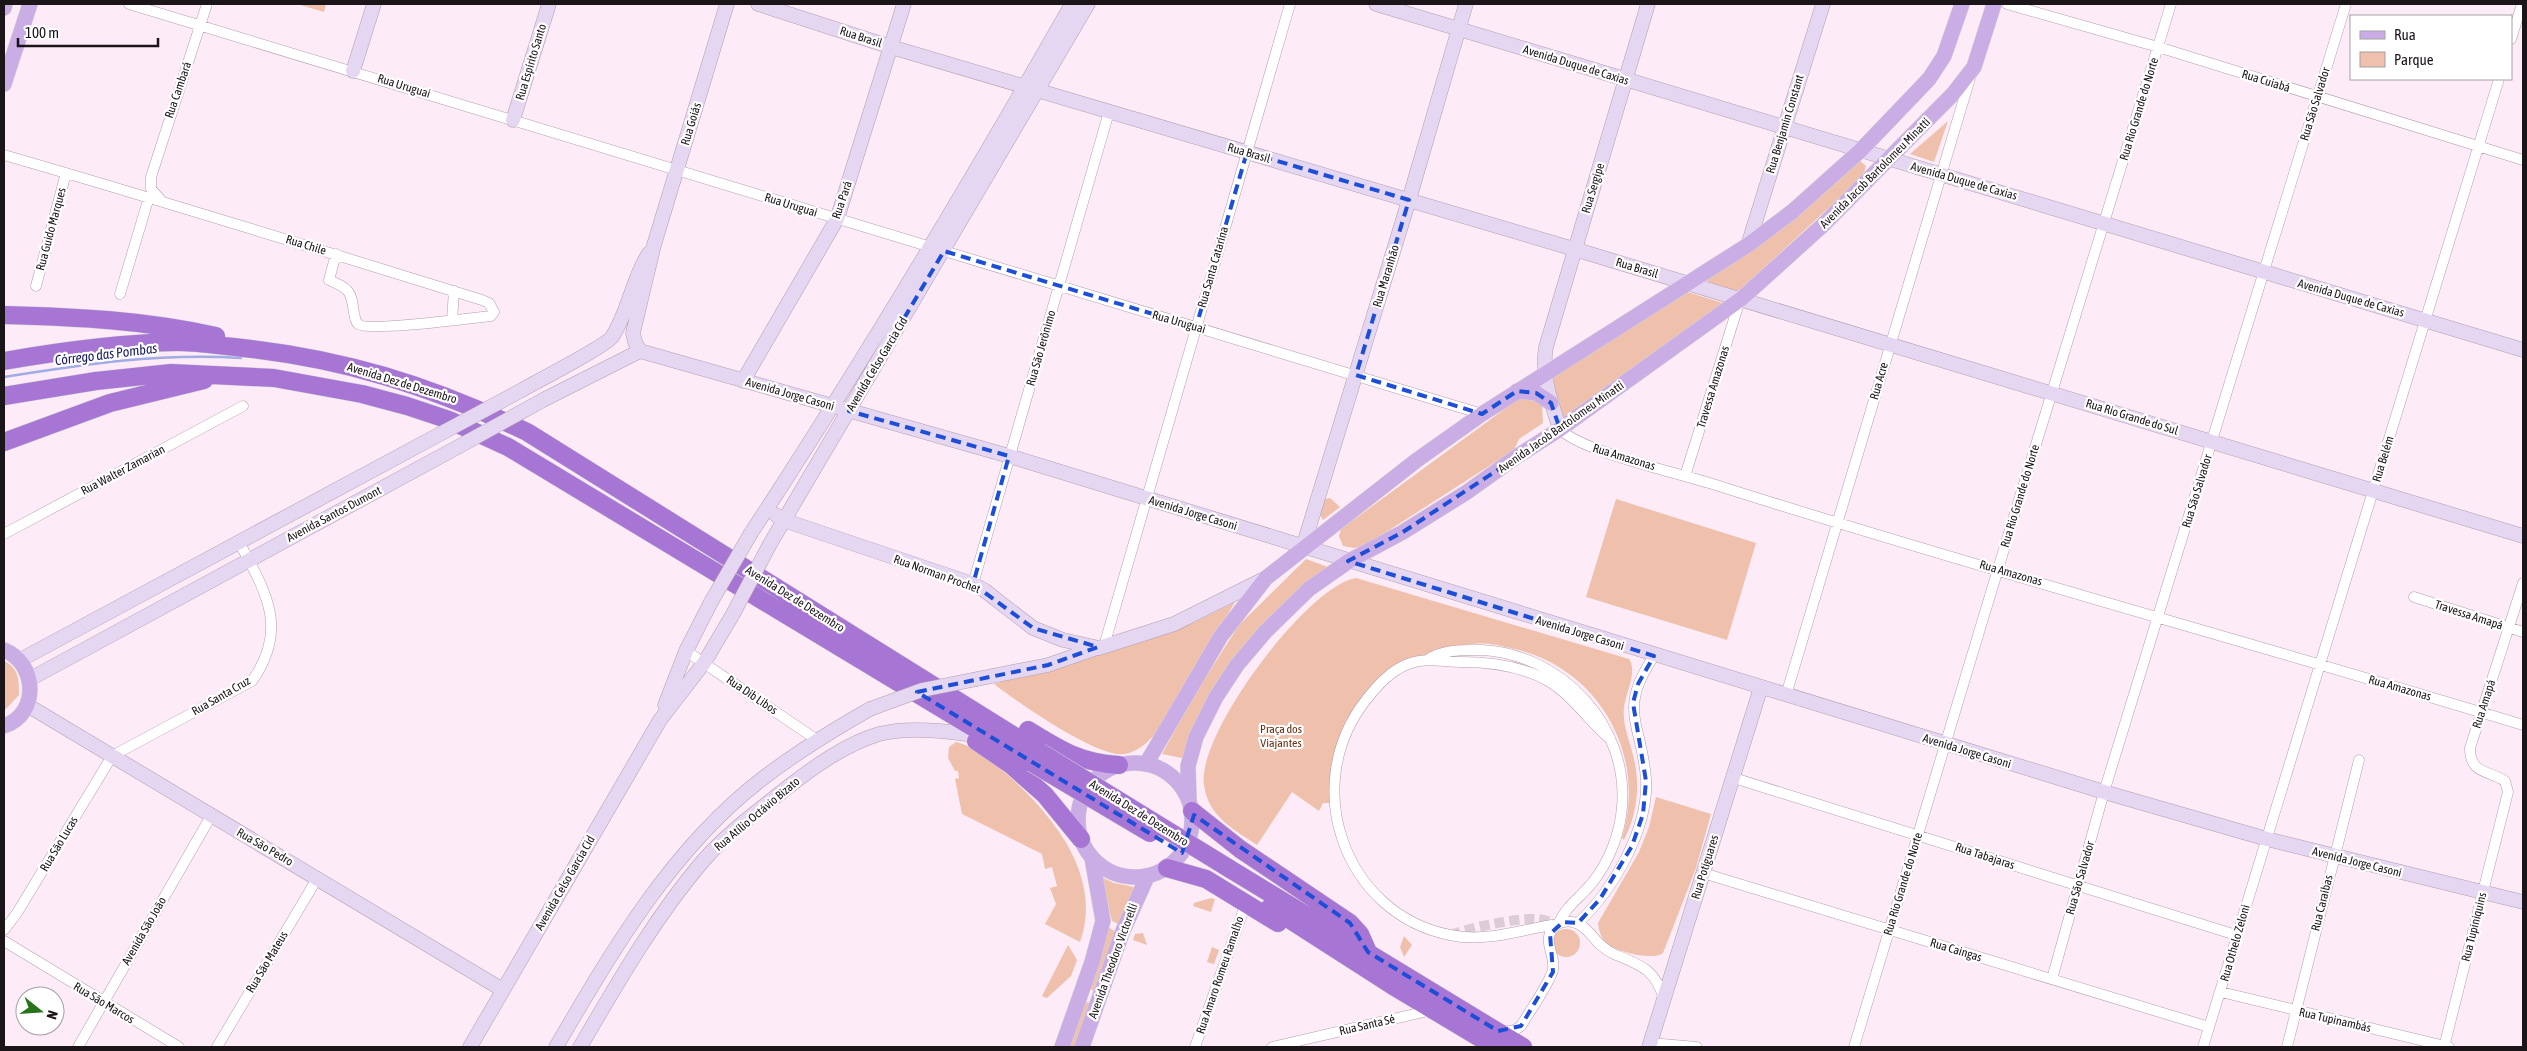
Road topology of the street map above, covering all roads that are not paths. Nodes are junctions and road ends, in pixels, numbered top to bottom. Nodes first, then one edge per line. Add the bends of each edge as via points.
1 (5, 4) edge
2 (30, 4) edge
3 (129, 4) edge
4 (207, 4) edge
5 (374, 4) edge
6 (549, 4) edge
7 (727, 4) edge
8 (758, 4) edge
9 (904, 4) edge
10 (1072, 4) edge
11 (1088, 4) edge
12 (1290, 4) edge
13 (1376, 4) edge
14 (1466, 4) edge
15 (1648, 4) edge
16 (1823, 4) edge
17 (1962, 4) edge
18 (1994, 4) edge
19 (2007, 4) edge
20 (2171, 4) edge
21 (2346, 4) edge
22 (2522, 4) edge
23 (4, 8) edge
24 (1070, 22) junction
25 (201, 25) junction
26 (1458, 29) junction
27 (2512, 36) edge
28 (891, 47) junction
29 (2158, 47) junction
30 (1974, 67) junction
31 (353, 71) junction
32 (1625, 79) junction
33 (2499, 80) edge
34 (4, 84) edge
35 (1025, 86) junction
36 (1039, 90) junction
37 (2318, 97) junction
38 (1110, 112) junction
39 (513, 120) junction
40 (1785, 129) junction
41 (2478, 147) junction
42 (1860, 151) junction
43 (1247, 152) junction
44 (4, 155) edge
45 (1888, 159) junction
46 (2523, 160) edge
47 (677, 170) junction
48 (66, 173) junction
49 (1940, 174) junction
50 (972, 175) junction
51 (151, 177) junction
52 (984, 182) junction
53 (126, 191) junction
54 (149, 197) junction
55 (1409, 200) junction
56 (162, 201) junction
57 (837, 219) junction
58 (2103, 222) junction
59 (654, 245) junction
60 (1748, 245) junction
61 (930, 246) junction
62 (1574, 249) junction
63 (944, 251) junction
64 (336, 254) junction
65 (2263, 272) junction
66 (1687, 284) junction
67 (36, 286) dead end
68 (1060, 287) junction
69 (912, 290) junction
70 (454, 291) junction
71 (120, 294) dead end
72 (1741, 299) junction
73 (4, 315) edge
74 (889, 315) junction
75 (452, 320) junction
76 (2425, 320) junction
77 (899, 326) junction
78 (1196, 327) junction
79 (611, 339) joint
80 (1890, 345) junction
81 (2523, 350) edge
82 (640, 351) junction
83 (279, 352) junction
84 (4, 361) edge
85 (1545, 373) junction
86 (227, 375) junction
87 (1356, 375) junction
88 (743, 381) junction
89 (1516, 391) junction
90 (2052, 393) junction
91 (4, 396) edge
92 (1551, 404) junction
93 (243, 406) dead end
94 (834, 407) junction
95 (849, 411) junction
96 (1482, 414) junction
97 (1560, 429) junction
98 (2212, 441) junction
99 (4, 442) edge
100 (1009, 456) junction
101 (1686, 476) junction
102 (2374, 490) junction
103 (1146, 498) junction
104 (767, 509) junction
105 (783, 520) junction
106 (1837, 523) junction
107 (4, 534) edge
108 (2523, 536) edge
109 (239, 542) junction
110 (1303, 547) junction
111 (249, 560) junction
112 (1348, 561) junction
113 (1998, 569) junction
114 (1266, 578) junction
115 (2523, 583) edge
116 (973, 584) junction
117 (2414, 597) dead end
118 (708, 607) junction
119 (2158, 616) junction
120 (724, 628) junction
121 (2509, 628) junction
122 (2523, 632) edge
123 (1102, 647) junction
124 (4, 650) edge
125 (686, 651) junction
126 (1654, 656) junction
127 (20, 660) junction
128 (704, 663) junction
129 (2320, 665) junction
130 (30, 679) junction
131 (1761, 687) junction
132 (1786, 695) junction
133 (938, 696) junction
134 (27, 705) junction
135 (2481, 712) junction
136 (660, 720) junction
137 (2523, 725) edge
138 (4, 726) edge
139 (966, 734) junction
140 (817, 740) junction
141 (1946, 745) junction
142 (112, 756) junction
143 (2359, 760) dead end
144 (1146, 764) junction
145 (1119, 765) junction
146 (1734, 778) junction
147 (2104, 792) junction
148 (1190, 805) junction
149 (2504, 808) joint
150 (211, 816) junction
151 (1918, 835) junction
152 (2267, 839) junction
153 (1081, 840) junction
154 (2334, 857) junction
155 (1092, 858) junction
156 (1168, 868) junction
157 (1703, 873) junction
158 (318, 877) junction
159 (1147, 877) junction
160 (2078, 886) junction
161 (2482, 892) junction
162 (2523, 902) edge
163 (1246, 903) junction
164 (1578, 923) junction
165 (1558, 924) junction
166 (4, 930) edge
167 (1889, 930) junction
168 (2236, 935) junction
169 (4, 940) edge
170 (1364, 958) junction
171 (2052, 979) junction
172 (503, 990) junction
173 (2221, 992) junction
174 (1664, 1000) junction
175 (103, 1003) junction
176 (1432, 1010) junction
177 (2296, 1010) junction
178 (2209, 1027) junction
179 (1497, 1039) edge
180 (1649, 1045) edge
181 (78, 1047) edge
182 (179, 1047) edge
183 (217, 1047) edge
184 (470, 1047) edge
185 (556, 1047) edge
186 (580, 1047) edge
187 (1062, 1047) edge
188 (1082, 1047) edge
189 (1195, 1047) edge
190 (1272, 1047) edge
191 (1523, 1047) edge
192 (1698, 1047) edge
193 (1854, 1047) edge
194 (2203, 1047) edge
195 (2287, 1047) edge
196 (2446, 1047) edge

1 - 23 main road
2 - 34 main road
3 - 25 street, Rua Uruguai
4 - 25 street, Rua Cambará
5 - 31 street
6 - 39 street, Rua Espírito Santo
7 - 47 street, Rua Goiás
8 - 28 street, Rua Brasil
9 - 28 street, Rua Pará
10 - 24 street, Avenida Celso Garcia Cid
11 - 24 street, Avenida Celso Garcia Cid
12 - 43 street, Rua Santa Catarina
13 - 26 street, Avenida Duque de Caxias
14 - 26 street, Rua Maranhão
15 - 32 street, Rua Sergipe
16 - 40 street, Rua Benjamin Constant
17 - 42 main road via 1944,56 1928,80
18 - 30 main road
19 - 29 street, Rua Cuiabá
20 - 29 street, Rua Rio Grande do Norte
21 - 37 street, Rua São Salvador
22 - 27 street
24 - 35 street, Avenida Celso Garcia Cid
24 - 36 street, Avenida Celso Garcia Cid
25 - 31 street, Rua Uruguai
25 - 51 street, Rua Cambará
26 - 32 street, Avenida Duque de Caxias
26 - 55 street, Rua Maranhão
28 - 35 street, Rua Brasil
28 - 57 street, Rua Pará
29 - 37 street, Rua Cuiabá
29 - 58 street, Rua Rio Grande do Norte
30 - 45 main road, Avenida Jacob Bartolomeu Minatti via 1953,94
30 - 49 street, Rua Acre
31 - 39 street, Rua Uruguai
32 - 40 street, Avenida Duque de Caxias
32 - 62 street, Rua Sergipe
33 - 41 street, Rua Belém
35 - 36 street, Rua Brasil
35 - 50 street, Avenida Celso Garcia Cid
36 - 38 street, Rua Brasil
36 - 52 street, Avenida Celso Garcia Cid
37 - 41 street, Rua Cuiabá
37 - 65 street, Rua São Salvador
38 - 43 street, Rua Brasil
38 - 68 street, Rua São Jerônimo
39 - 47 street, Rua Uruguai
40 - 42 street, Avenida Duque de Caxias
40 - 60 street, Rua Benjamin Constant
41 - 46 street, Rua Cuiabá
41 - 76 street, Rua Belém
42 - 45 street, Avenida Duque de Caxias
42 - 60 main road via 1793,211
43 - 55 street, Rua Brasil
43 - 78 street, Rua Santa Catarina
44 - 48 street, Rua Chile
45 - 49 street, Avenida Duque de Caxias
45 - 72 main road, Avenida Jacob Bartolomeu Minatti via 1823,225
47 - 57 street, Rua Uruguai
47 - 59 street, Rua Goiás
48 - 53 street, Rua Chile
48 - 67 street, Rua Guido Marques
49 - 58 street, Avenida Duque de Caxias
49 - 80 street, Rua Acre
50 - 52 street
50 - 61 street, Avenida Celso Garcia Cid
51 - 53 street via 141,186
51 - 56 street via 151,189
52 - 63 street, Avenida Celso Garcia Cid
53 - 54 street, Rua Chile
54 - 56 street, Rua Chile
54 - 71 street
55 - 62 street, Rua Brasil
55 - 87 street, Rua Maranhão
56 - 64 street, Rua Chile
57 - 61 street, Rua Uruguai
57 - 88 street, Rua Pará
58 - 65 street, Avenida Duque de Caxias
58 - 90 street, Rua Rio Grande do Norte
59 - 79 street, Rua Goiás via 638,270
59 - 82 street, Rua Goiás via 633,333
60 - 66 main road
61 - 63 street, Rua Uruguai
61 - 69 street, Avenida Celso Garcia Cid
62 - 66 street, Rua Brasil
62 - 85 street, Rua Sergipe via 1546,347
63 - 68 street, Rua Uruguai
63 - 69 street, Avenida Celso Garcia Cid
64 - 70 street, Rua Chile
64 - 75 street, Rua Chile via 329,280 350,292 358,324 383,327
65 - 76 street, Avenida Duque de Caxias
65 - 98 street, Rua São Salvador
66 - 72 street, Rua Brasil
66 - 85 main road
68 - 78 street, Rua Uruguai
68 - 100 street, Rua São Jerônimo
69 - 74 street, Avenida Celso Garcia Cid
69 - 77 street, Avenida Celso Garcia Cid
70 - 75 street
70 - 75 street, Rua Chile via 489,303 494,312 491,316
72 - 80 street, Rua Rio Grande do Sul
72 - 97 main road, Avenida Jacob Bartolomeu Minatti
72 - 101 street, Travessa Amazonas
73 - 83 highway via 162,324
74 - 77 street
74 - 94 street, Avenida Celso Garcia Cid
76 - 81 street, Avenida Duque de Caxias
76 - 102 street, Rua Belém
77 - 95 street, Avenida Celso Garcia Cid
78 - 87 street, Rua Uruguai
78 - 103 street, Rua Santa Catarina
79 - 109 street, Avenida Santos Dumont, bridge
80 - 90 street, Rua Rio Grande do Sul
80 - 106 street, Rua Acre
82 - 88 street, Avenida Jorge Casoni
82 - 111 street, Avenida Santos Dumont, bridge via 543,400
83 - 84 highway, Avenida Dez de Dezembro via 178,342 96,347
83 - 133 highway, Avenida Dez de Dezembro via 418,386 470,405 527,432
85 - 89 main road
85 - 92 street
86 - 91 highway, Avenida Dez de Dezembro via 171,373
86 - 99 highway via 110,403
86 - 133 highway, Avenida Dez de Dezembro via 274,378 362,394 449,420 508,447
87 - 96 street, Rua Uruguai
87 - 110 street, Rua Maranhão
88 - 94 street, Avenida Jorge Casoni
89 - 92 main road via 1536,393
89 - 96 main road
90 - 98 street, Rua Rio Grande do Sul
90 - 113 street, Rua Rio Grande do Norte
92 - 97 street
93 - 107 street, Rua Walter Zamarian
94 - 95 street, Avenida Jorge Casoni
94 - 104 street, Avenida Celso Garcia Cid
95 - 100 street, Avenida Jorge Casoni
95 - 105 street, Avenida Celso Garcia Cid
96 - 110 main road
97 - 101 street, Rua Amazonas via 1566,436 1589,446
97 - 112 main road, Avenida Jacob Bartolomeu Minatti via 1403,532
98 - 102 street, Rua Rio Grande do Sul
98 - 119 street, Rua São Salvador
100 - 103 street, Avenida Jorge Casoni
100 - 116 street, Rua São Jerônimo
101 - 106 street, Rua Amazonas
102 - 108 street, Rua Rio Grande do Sul
102 - 129 street, Rua Belém
103 - 110 street, Avenida Jorge Casoni
103 - 123 street, Rua Santa Catarina
104 - 105 street, Rua Norman Prochet
104 - 118 street, Avenida Celso Garcia Cid, bridge
105 - 116 street, Rua Norman Prochet
105 - 120 street, Avenida Celso Garcia Cid, bridge
106 - 113 street, Rua Amazonas
106 - 132 street, Rua Acre
109 - 111 street, Rua Santa Cruz
109 - 127 street, Avenida Santos Dumont
110 - 112 street, Avenida Jorge Casoni
110 - 114 main road
111 - 130 street, Avenida Santos Dumont
111 - 142 street, Rua Santa Cruz via 268,600 273,628 263,666 252,681
112 - 126 street, Avenida Jorge Casoni
112 - 148 main road, Avenida Jacob Bartolomeu Minatti via 1309,589 1265,632 1221,689 1196,737 1188,766
113 - 119 street, Rua Amazonas
113 - 141 street, Rua Rio Grande do Norte
114 - 123 street, Rua Norman Prochet via 1174,624
114 - 144 main road via 1220,636
115 - 121 street, Rua Amapá
116 - 123 street, Rua Norman Prochet via 1034,628 1063,640
117 - 121 street, Travessa Amapá
118 - 120 street via 708,622 715,628
118 - 125 street, Avenida Celso Garcia Cid
119 - 129 street, Rua Amazonas
119 - 147 street, Rua São Salvador
120 - 128 street, Avenida Celso Garcia Cid
121 - 122 street, Travessa Amapá
121 - 135 street, Rua Amapá
123 - 140 street, bridge via 1048,665 922,690 870,709
124 - 127 main road
125 - 128 street, Rua Dib Libos
125 - 136 street, Avenida Celso Garcia Cid
126 - 131 street, Avenida Jorge Casoni
126 - 164 street via 1638,684 1633,703 1633,719 1645,766 1643,814 1632,846 1600,899
127 - 130 main road
128 - 136 street, Avenida Celso Garcia Cid
128 - 140 street, Rua Dib Libos
129 - 135 street, Rua Amazonas
129 - 152 street, Rua Belém
130 - 134 main road
131 - 132 street, Avenida Jorge Casoni
131 - 146 street, Rua Potiguares
132 - 141 street, Avenida Jorge Casoni
133 - 139 highway
133 - 145 highway via 963,697 1006,717 1077,758 1094,764
133 - 170 highway, Avenida Dez de Dezembro, bridge
134 - 138 main road via 20,716
134 - 142 street, Rua São Pedro
135 - 137 street, Rua Amazonas
135 - 149 street, Rua Amapá via 2470,756 2479,769 2505,781 2508,792
136 - 172 street, Avenida Celso Garcia Cid
139 - 153 highway via 1010,765 1044,795
139 - 186 street, Rua Atílio Octávio Bizato via 904,730 878,735 818,765 767,804 723,840 696,870 655,926
140 - 185 street via 761,780 708,829 673,869 602,969
141 - 147 street, Avenida Jorge Casoni
141 - 151 street, Rua Rio Grande do Norte
142 - 150 street, Rua São Pedro
142 - 166 street, Rua São Lucas via 18,913
143 - 154 street, Rua Caraíbas
144 - 145 main road
144 - 148 main road via 1172,776 1182,786
145 - 153 main road via 1096,778 1085,794 1079,813
146 - 151 street, Rua Tabajaras
146 - 157 street, Rua Potiguares
147 - 152 street, Avenida Jorge Casoni
147 - 160 street, Rua São Salvador
148 - 156 main road via 1190,837
148 - 170 highway via 1240,849 1350,923 1360,934
149 - 161 street, Rua Tupiniquins
150 - 158 street, Rua São Pedro
150 - 175 street, Avenida São João
151 - 160 street, Rua Tabajaras
151 - 167 street, Rua Rio Grande do Norte
152 - 154 street, Avenida Jorge Casoni
152 - 168 street, Rua Othelo Zeloni
153 - 155 main road
154 - 161 street, Avenida Jorge Casoni
154 - 177 street, Rua Caraíbas
155 - 159 main road via 1123,877
155 - 187 main road, Avenida Theodoro Victorelli via 1103,920
156 - 159 main road
156 - 163 highway via 1206,879
157 - 167 street, Rua Caingas
157 - 174 street, Rua Potiguares
158 - 172 street, Rua São Pedro
158 - 183 street, Rua São Mateus
159 - 188 main road, Avenida Theodoro Victorelli via 1125,925
160 - 168 street, Rua Tabajaras
160 - 171 street, Rua São Salvador
161 - 162 street, Avenida Jorge Casoni
161 - 196 street, Rua Tupiniquins
163 - 170 highway via 1326,953
163 - 189 street, Rua Amaro Romeu Ramalho
164 - 165 street
164 - 174 street via 1599,946 1647,970 1658,982
165 - 165 street via 1488,937 1451,936 1411,924 1395,913 1376,896 1352,865 1337,821 1334,799 1336,767 1345,734 1356,712 1385,679 1402,666 1427,660 1489,663 1533,674 1562,692 1609,738 1618,755 1621,774 1622,807 1618,829 1611,852 1598,874 1565,910
165 - 179 street via 1548,940 1553,972 1521,1026
166 - 169 street
167 - 171 street, Rua Caingas
167 - 193 street, Rua Rio Grande do Norte
168 - 173 street, Rua Othelo Zeloni
169 - 175 street, Rua São Marcos
170 - 176 highway, Avenida Dez de Dezembro
170 - 179 highway, Avenida Dez de Dezembro
171 - 178 street, Rua Caingas
172 - 184 street, Avenida Celso Garcia Cid
173 - 177 street, Rua Tupinambás
173 - 178 street, Rua Othelo Zeloni
174 - 180 street, Rua Potiguares
175 - 181 street, Avenida São João
175 - 182 street, Rua São Marcos
176 - 179 highway, Avenida Dez de Dezembro
176 - 190 street, Rua Santa Sé
177 - 195 street, Rua Caraíbas
177 - 196 street, Rua Tupinambás
178 - 194 street, Rua Othelo Zeloni
179 - 191 highway, Avenida Dez de Dezembro
180 - 192 street

